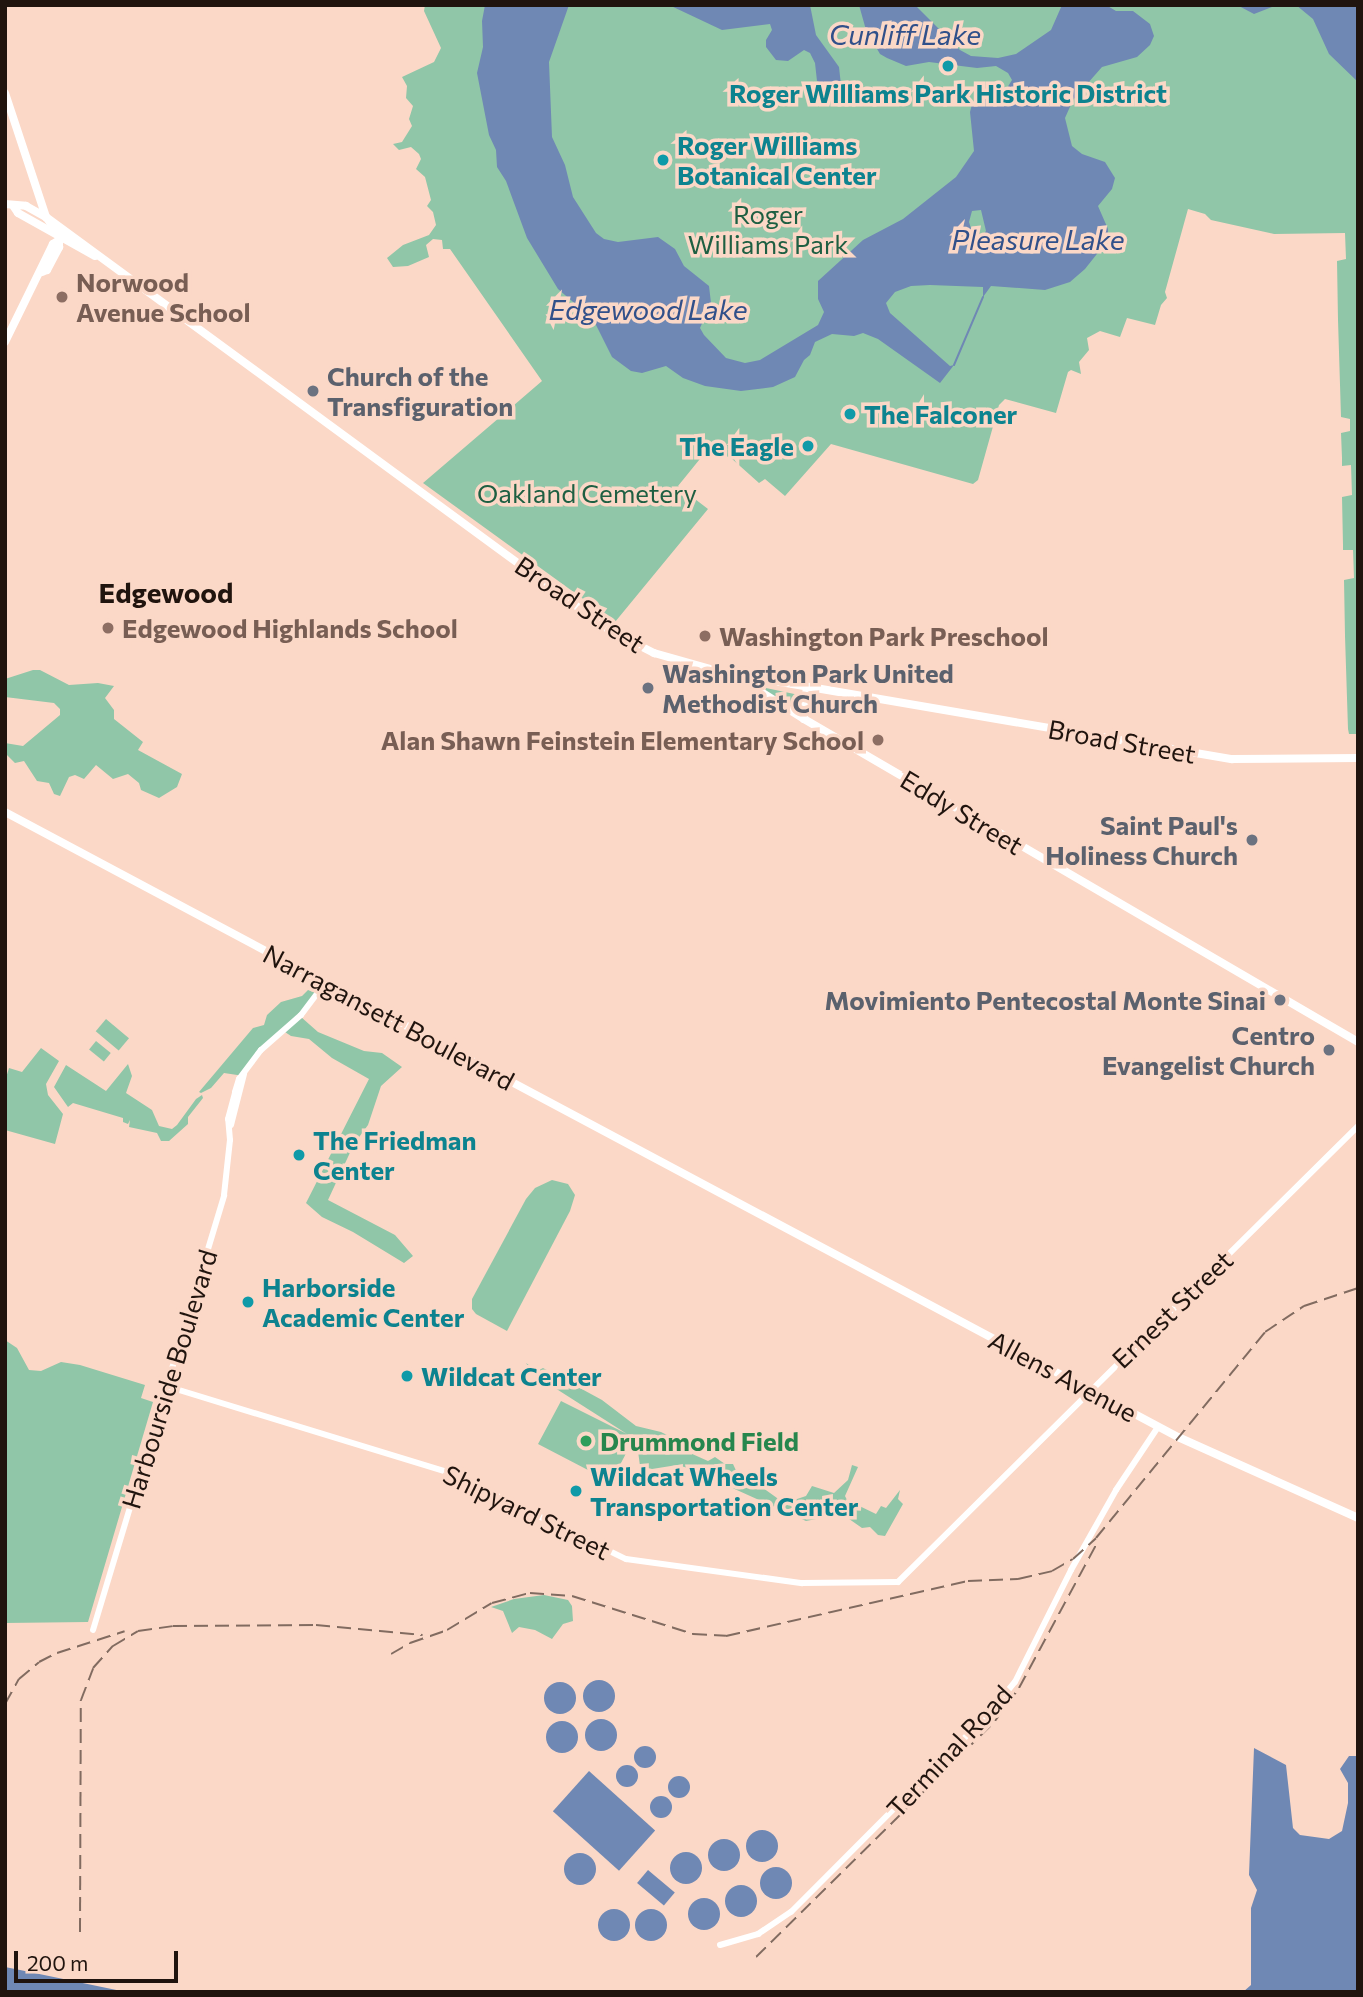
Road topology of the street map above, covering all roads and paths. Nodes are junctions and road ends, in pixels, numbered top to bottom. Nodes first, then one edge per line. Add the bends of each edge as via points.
1 (5, 93) edge
2 (10, 206) edge
3 (46, 217) junction
4 (70, 234) junction
5 (60, 239) junction
6 (98, 257) junction
7 (5, 342) edge
8 (753, 681) junction
9 (807, 687) junction
10 (804, 719) junction
11 (1358, 758) edge
12 (5, 811) edge
13 (325, 983) junction
14 (1358, 1042) edge
15 (1358, 1126) edge
16 (774, 1222) joint
17 (166, 1386) junction
18 (1090, 1390) junction
19 (1158, 1427) junction
20 (1358, 1518) edge
21 (898, 1582) joint
22 (93, 1630) dead end
23 (720, 1945) dead end

1 - 3 main road
2 - 3 main road, Broad Street via 26,206
2 - 5 main road, Broad Street
3 - 4 main road, Broad Street
3 - 5 main road
4 - 5 main road
4 - 6 main road, Broad Street
5 - 6 main road, Broad Street
5 - 7 main road
6 - 8 main road, Broad Street via 609,630 654,653
8 - 9 main road, Broad Street
8 - 10 main road, Eddy Street via 761,692
9 - 10 main road
9 - 11 main road, Broad Street via 1232,759
10 - 14 main road, Eddy Street
12 - 13 main road, Narragansett Boulevard
13 - 16 main road, Narragansett Boulevard
13 - 17 street, Harbourside Boulevard via 239,1079 228,1119 224,1195
15 - 18 street, Ernest Street
16 - 18 main road, Allens Avenue
17 - 21 street, Shipyard Street via 451,1473 626,1559 802,1583
17 - 22 street, Harbourside Boulevard
18 - 19 main road, Allens Avenue
18 - 21 street, Ernest Street
19 - 20 main road, Allens Avenue
19 - 23 street, Terminal Road via 1115,1490 1022,1669 998,1703 791,1912 758,1934

